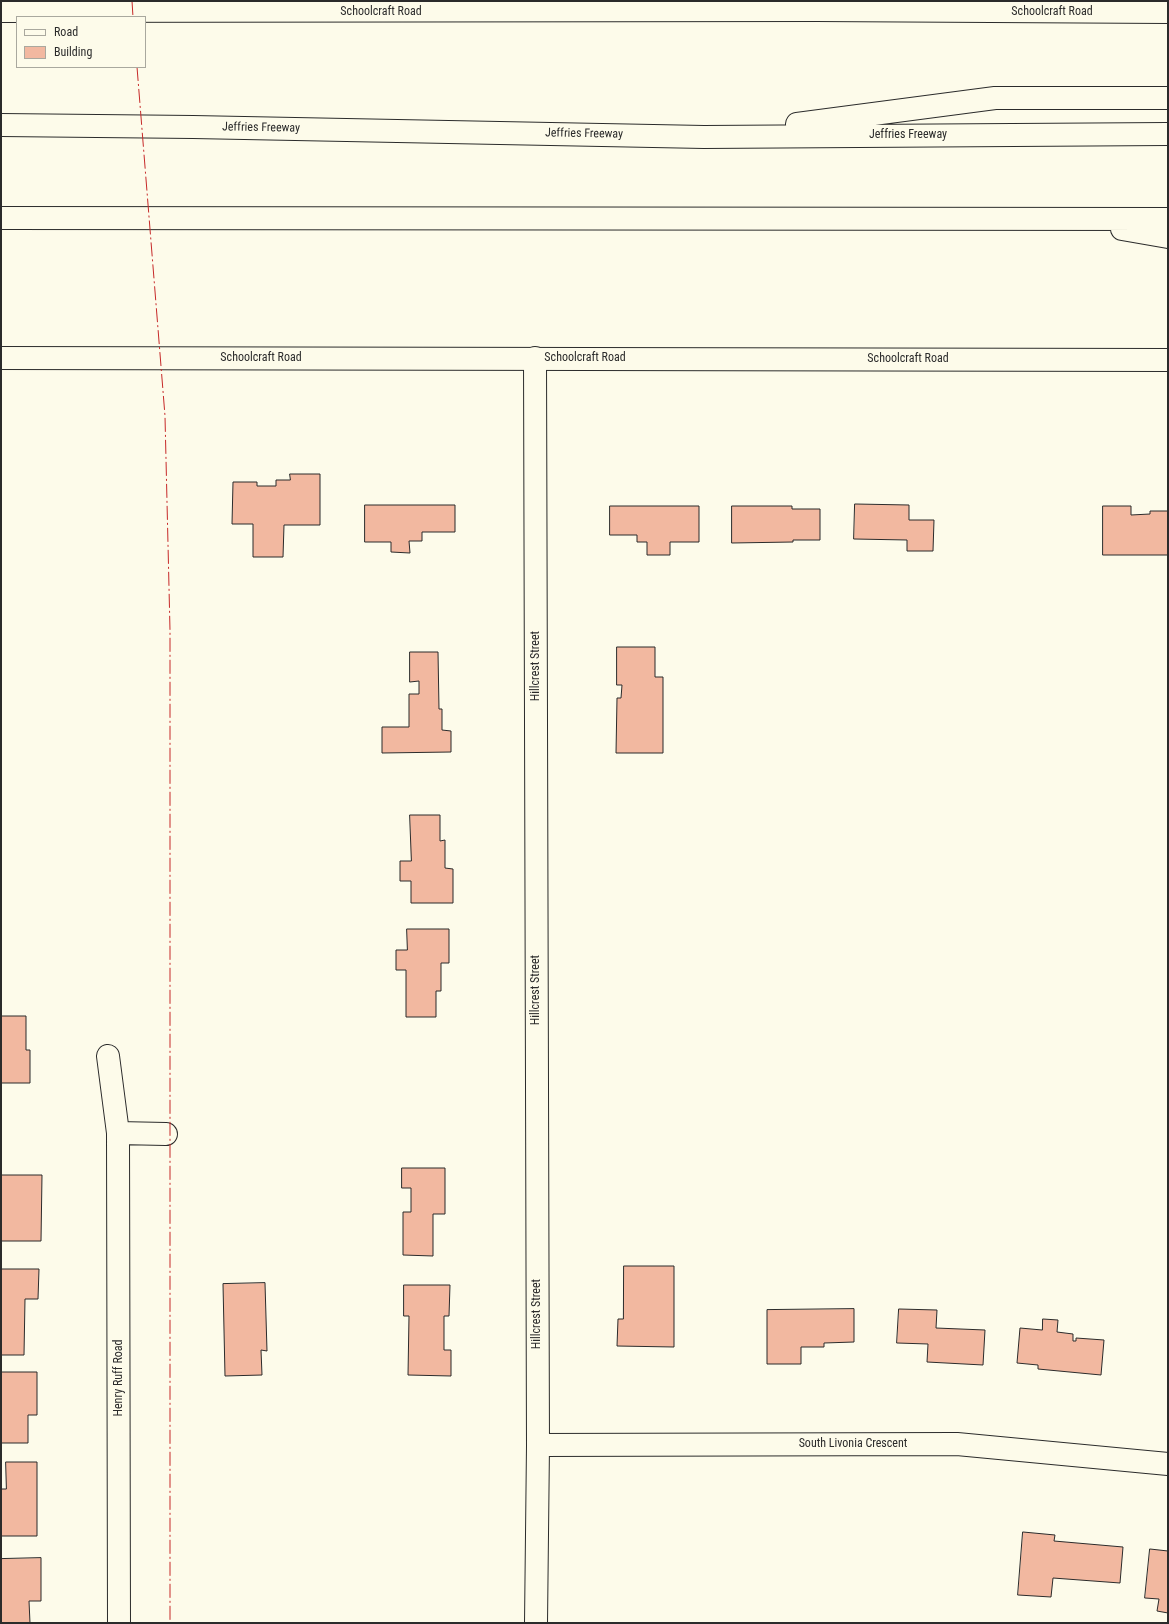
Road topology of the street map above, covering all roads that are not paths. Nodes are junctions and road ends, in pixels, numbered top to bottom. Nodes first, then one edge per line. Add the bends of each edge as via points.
1 (1, 11) edge
2 (1168, 12) edge
3 (1168, 98) edge
4 (1, 125) edge
5 (1168, 134) edge
6 (704, 137) junction
7 (1, 218) edge
8 (1068, 218) junction
9 (1168, 219) edge
10 (1168, 238) edge
11 (1, 358) edge
12 (535, 358) junction
13 (1168, 360) edge
14 (108, 1056) dead end
15 (118, 1133) junction
16 (166, 1134) dead end
17 (538, 1445) junction
18 (1168, 1464) edge
19 (119, 1623) edge
20 (536, 1623) edge

1 - 2 main road, Schoolcraft Road
3 - 6 main road via 995,98
4 - 6 main road, Jeffries Freeway via 192,126
5 - 6 main road, Jeffries Freeway
7 - 8 main road
8 - 9 main road
8 - 10 main road
11 - 12 main road, Schoolcraft Road
12 - 13 main road, Schoolcraft Road
12 - 17 main road, Hillcrest Street
14 - 15 main road, Henry Ruff Road
15 - 16 main road
15 - 19 main road, Henry Ruff Road
17 - 18 main road, South Livonia Crescent via 958,1444
17 - 20 main road, Hillcrest Street

